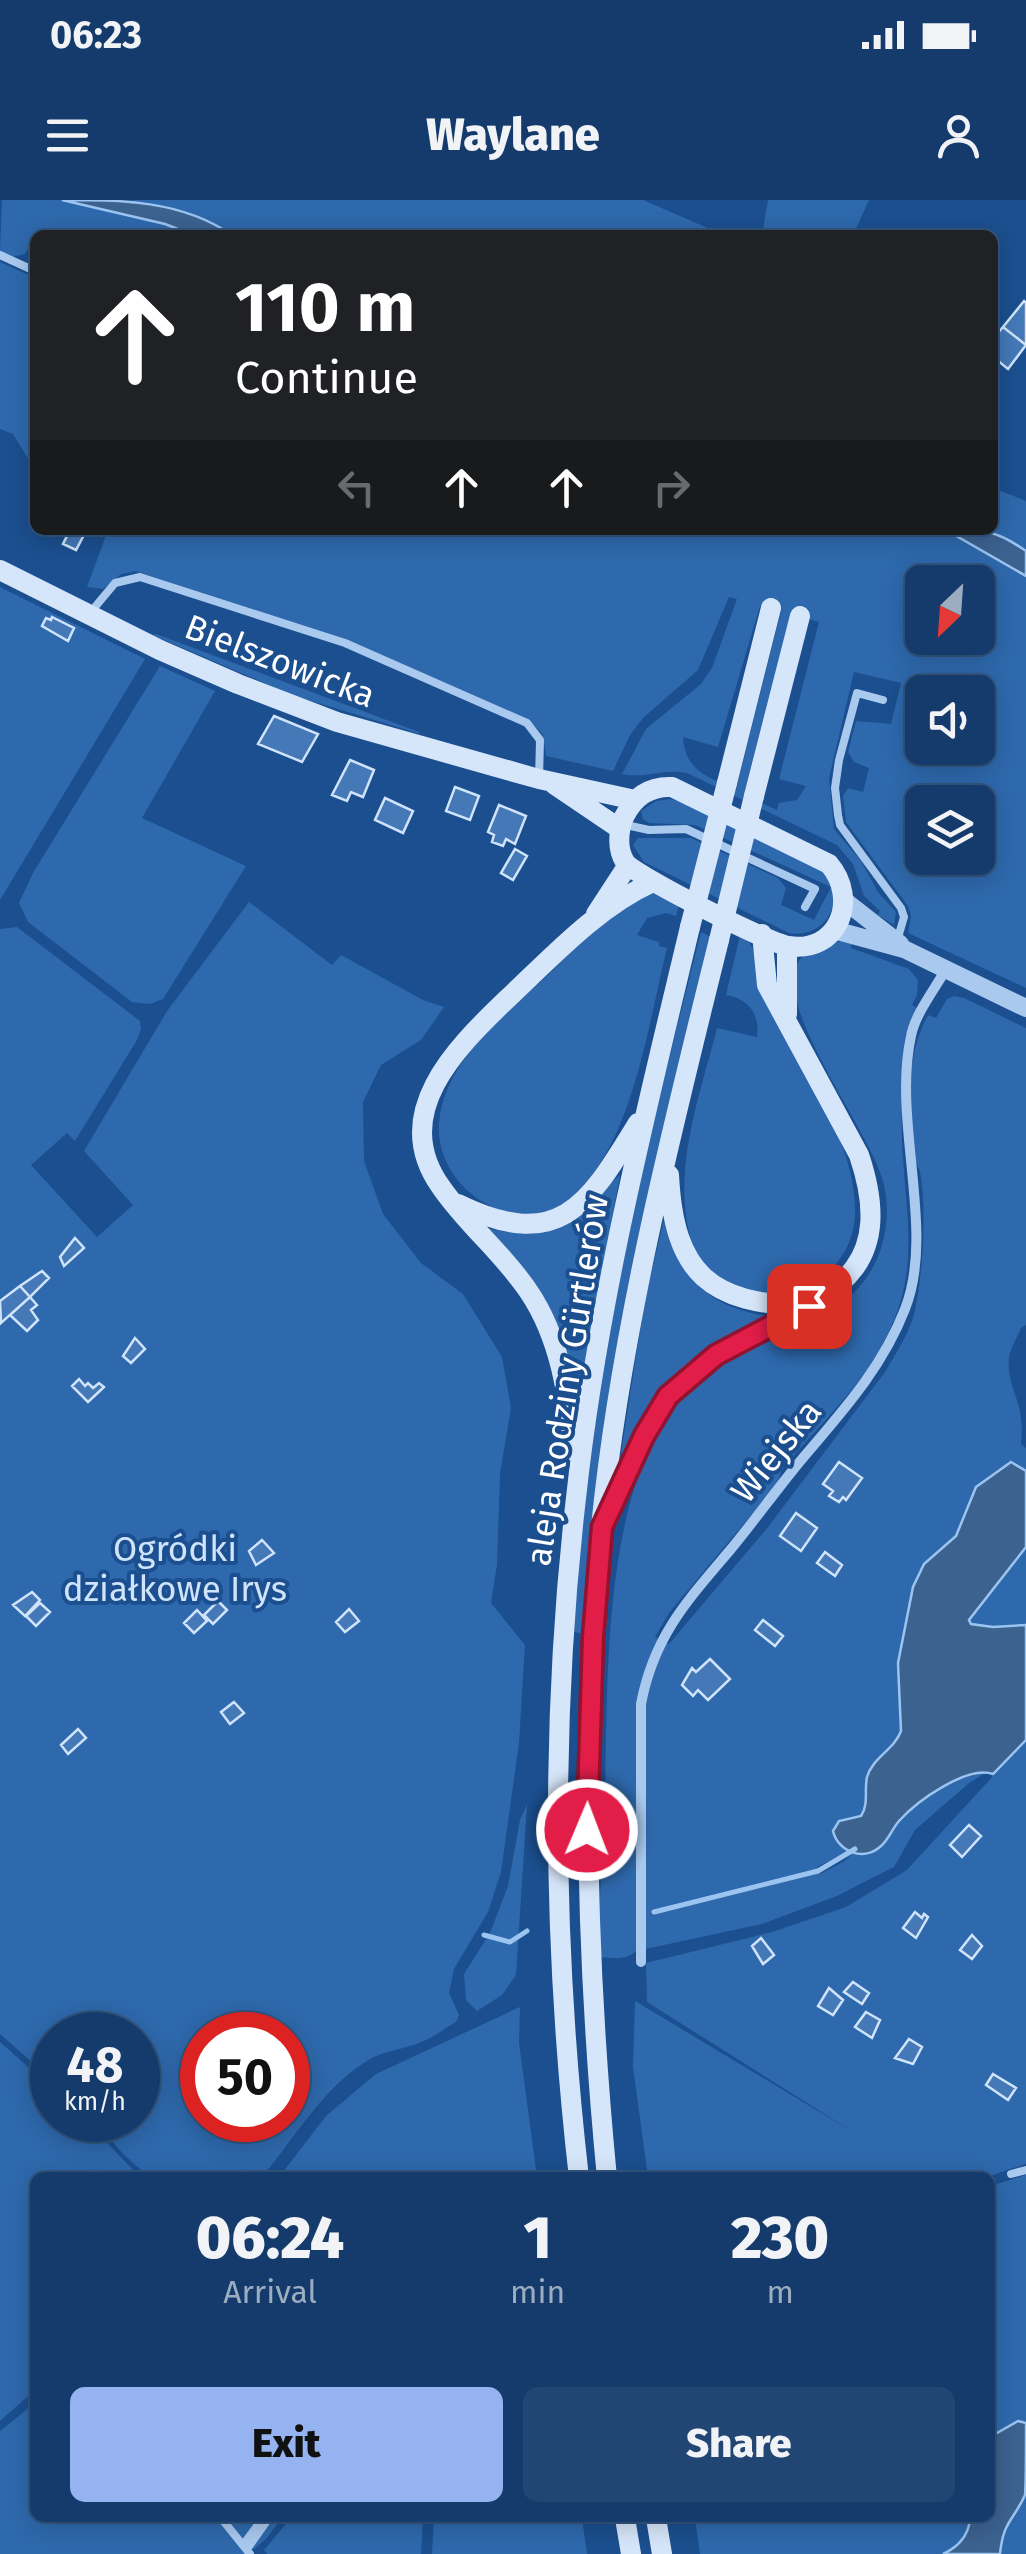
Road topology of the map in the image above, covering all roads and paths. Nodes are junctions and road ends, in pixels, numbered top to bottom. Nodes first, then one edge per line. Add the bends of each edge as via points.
1 (0, 256) edge
2 (30, 269) edge
3 (0, 570) edge
4 (770, 608) dead end
5 (89, 614) junction
6 (800, 616) dead end
7 (882, 700) dead end
8 (544, 780) junction
9 (634, 800) junction
10 (621, 826) junction
11 (628, 865) junction
12 (653, 882) junction
13 (845, 901) junction
14 (805, 907) dead end
15 (592, 920) junction
16 (834, 930) junction
17 (762, 934) junction
18 (900, 945) junction
19 (787, 946) junction
20 (946, 969) junction
21 (1026, 1008) edge
22 (787, 1016) junction
23 (646, 1108) junction
24 (668, 1146) junction
25 (453, 1202) junction
26 (809, 1306) junction
27 (576, 1498) junction
28 (602, 1527) junction
29 (641, 1962) dead end
30 (1026, 2170) edge
31 (577, 2172) edge
32 (607, 2172) edge
33 (1010, 2174) dead end
34 (223, 2522) edge
35 (264, 2522) edge
36 (626, 2522) edge
37 (657, 2522) edge
38 (247, 2549) edge
39 (631, 2554) edge
40 (662, 2554) edge

1 - 2 lane
3 - 5 main road, Bielszowicka
4 - 23 main road, aleja Rodziny Gürtlerów, bridge
5 - 8 main road, Bielszowicka via 338,722
5 - 8 lane via 110,586 140,577 344,644 528,723 540,740
6 - 24 main road, aleja Rodziny Gürtlerów, bridge
7 - 18 lane via 857,694 835,788 840,825 901,908
8 - 9 main road, Bielszowicka
8 - 10 main road
9 - 10 main road
9 - 13 main road via 662,787 687,792 823,859 840,877
10 - 11 main road
10 - 14 lane via 686,829 815,889
11 - 12 main road
11 - 15 main road
12 - 15 main road
12 - 17 main road
13 - 16 main road
13 - 18 street
15 - 25 main road via 456,1051 430,1094 424,1147
16 - 18 street
16 - 19 main road
17 - 19 main road
17 - 22 main road via 768,984
18 - 20 street
19 - 22 main road
20 - 21 street
20 - 29 street, Wiejska via 911,1034 907,1113 914,1256 900,1321 856,1397 678,1611 647,1671 641,1704
22 - 26 main road via 859,1154 872,1206 855,1268
23 - 25 main road via 596,1190 562,1218 510,1222
23 - 27 main road, aleja Rodziny Gürtlerów via 608,1287
24 - 26 main road via 677,1236 695,1267 739,1300
24 - 28 main road, aleja Rodziny Gürtlerów via 628,1339
25 - 27 main road via 513,1270 551,1334 571,1426
26 - 28 main road via 716,1355 668,1396
27 - 31 main road, aleja Rodziny Gürtlerów via 558,1737 564,2046
28 - 32 main road, aleja Rodziny Gürtlerów via 587,1791 590,1964
30 - 33 lane
34 - 38 lane
35 - 38 lane
36 - 39 main road
37 - 40 main road

